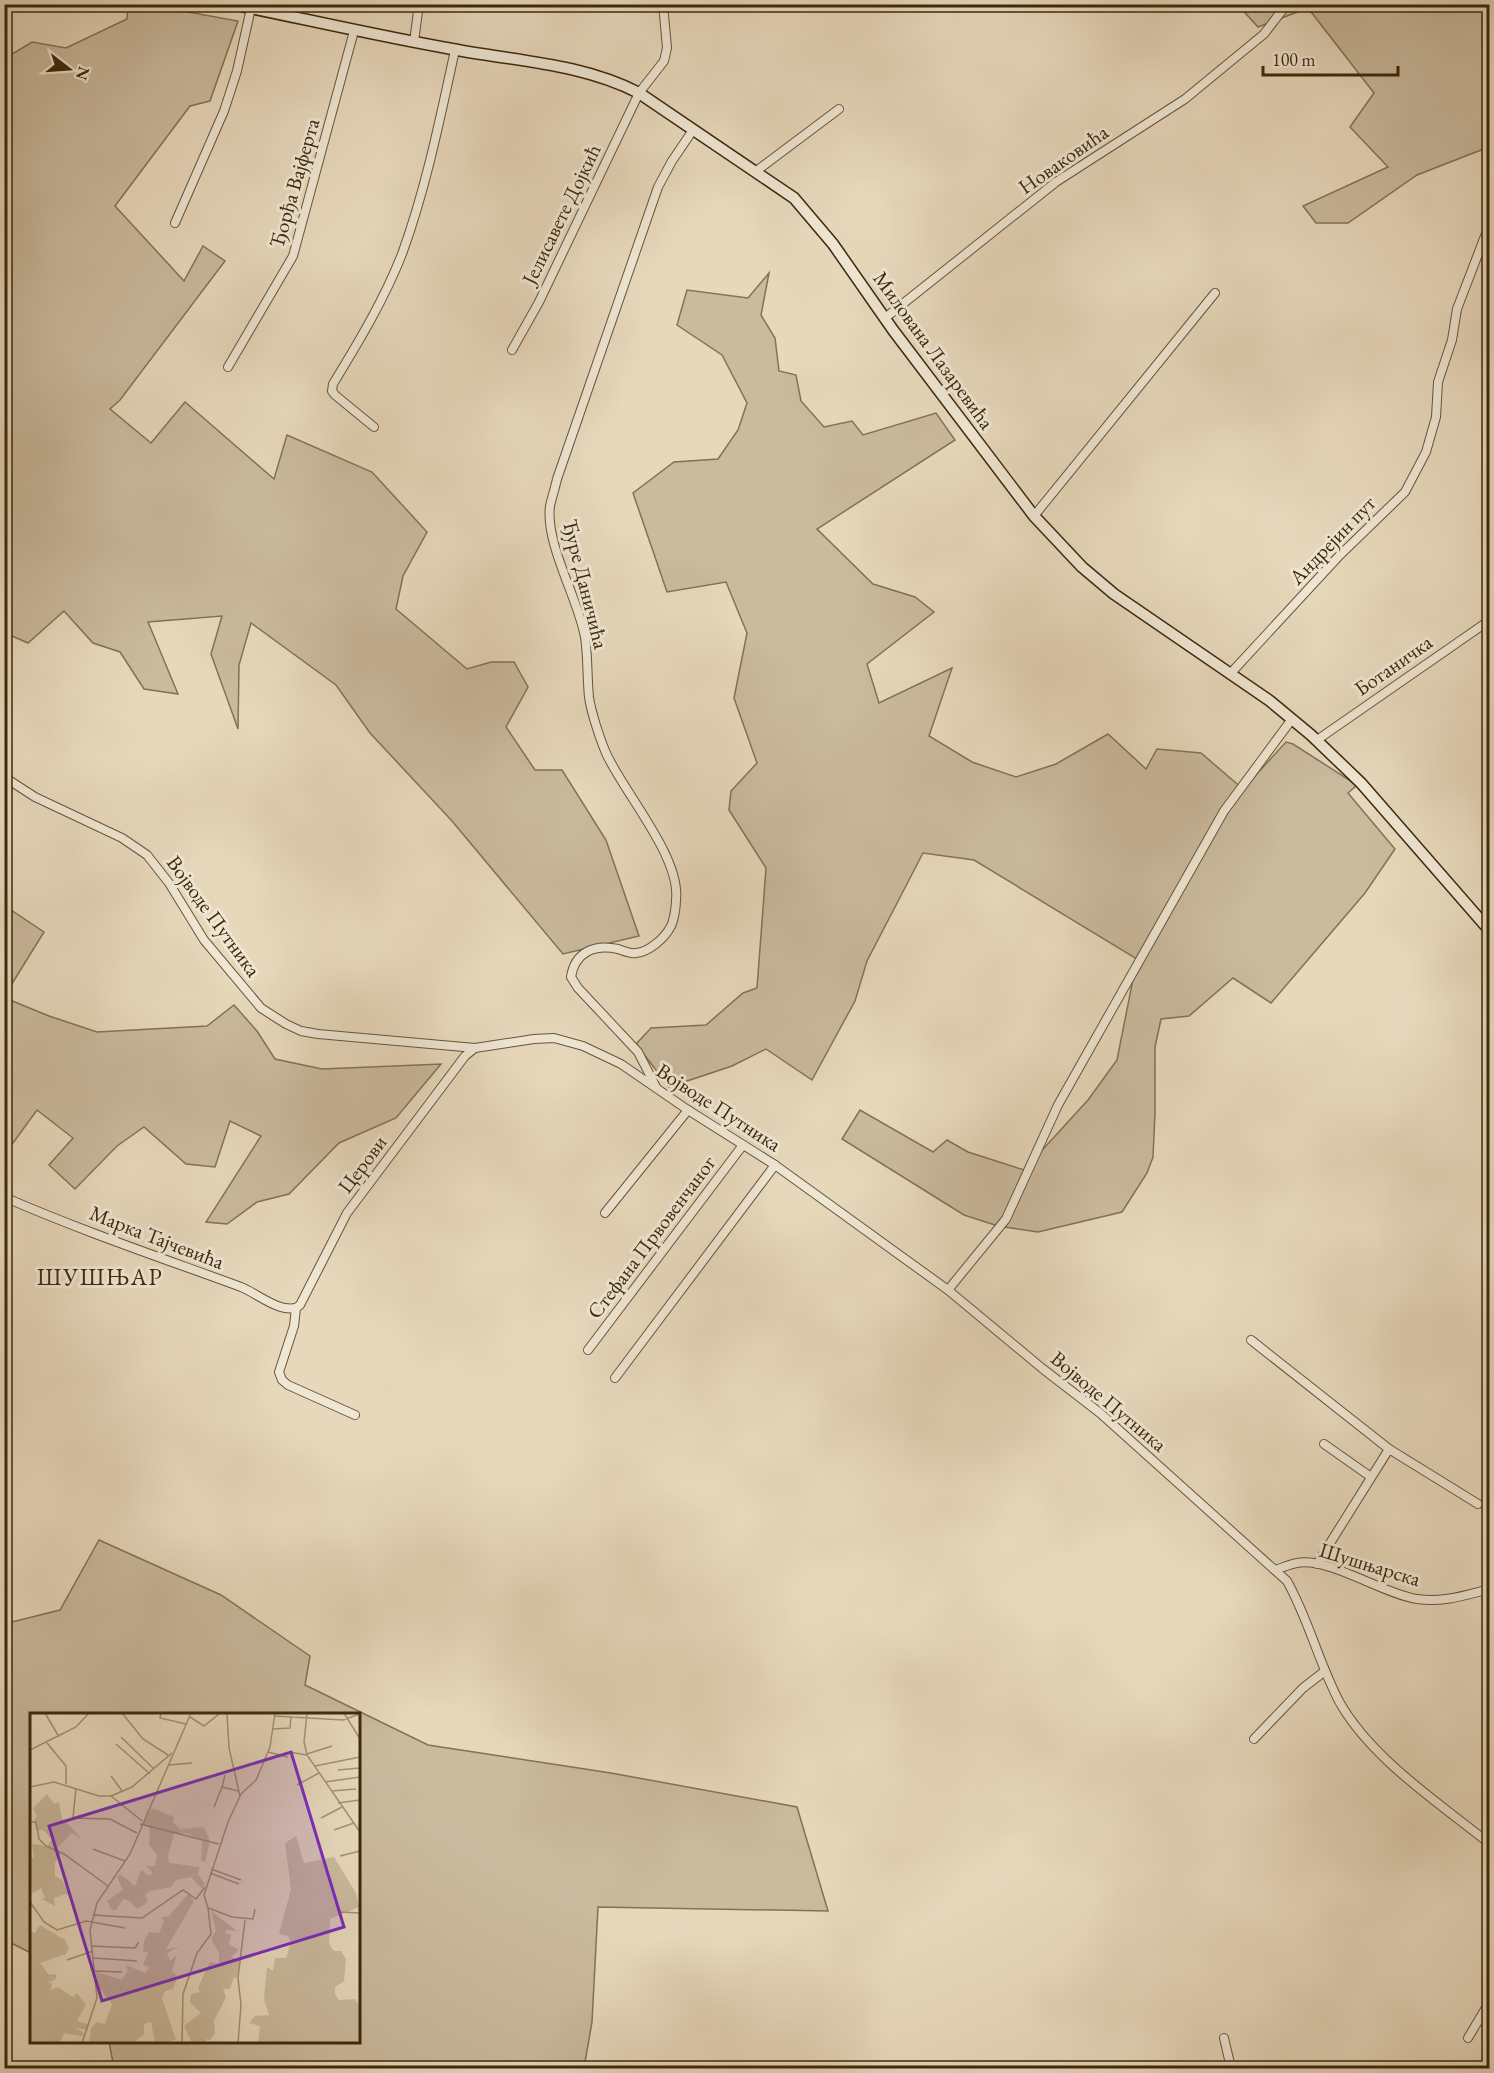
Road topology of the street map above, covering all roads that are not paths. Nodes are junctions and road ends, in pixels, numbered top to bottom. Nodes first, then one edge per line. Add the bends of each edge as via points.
1 (231, 4) edge
2 (419, 4) edge
3 (663, 4) edge
4 (1287, 4) edge
5 (251, 9) junction
6 (354, 31) junction
7 (414, 42) junction
8 (455, 50) junction
9 (639, 93) junction
10 (839, 109) dead end
11 (693, 130) junction
12 (755, 172) junction
13 (175, 223) dead end
14 (1490, 223) edge
15 (1215, 293) dead end
16 (885, 318) junction
17 (512, 350) dead end
18 (228, 367) dead end
19 (374, 428) dead end
20 (1034, 516) junction
21 (1490, 620) edge
22 (1230, 674) junction
23 (1292, 719) junction
24 (1317, 740) junction
25 (4, 777) edge
26 (1490, 931) edge
27 (475, 1048) junction
28 (656, 1088) junction
29 (688, 1110) junction
30 (743, 1145) junction
31 (775, 1165) junction
32 (4, 1197) edge
33 (605, 1213) dead end
34 (948, 1290) junction
35 (296, 1308) junction
36 (1251, 1340) dead end
37 (588, 1350) dead end
38 (615, 1378) dead end
39 (355, 1415) dead end
40 (1324, 1444) dead end
41 (1389, 1449) junction
42 (1371, 1476) junction
43 (1478, 1504) dead end
44 (1317, 1564) junction
45 (1275, 1570) junction
46 (1490, 1589) edge
47 (1325, 1671) junction
48 (1254, 1739) dead end
49 (1490, 1844) edge
50 (1490, 2001) edge
51 (1224, 2038) dead end
52 (1468, 2038) dead end
53 (1231, 2068) edge

1 - 5 street, Милована Лазаревића
2 - 7 street
3 - 9 street, Јелисавете Дојкић via 664,61
4 - 16 street, Новаковића via 1264,34 1185,99 1056,182
5 - 6 street, Милована Лазаревића
5 - 13 street via 224,111
6 - 7 street, Милована Лазаревића
6 - 18 street, Ђорђа Вајферта via 293,255
7 - 8 street, Милована Лазаревића
8 - 9 street, Милована Лазаревића via 544,63 621,84
8 - 19 street via 428,175 401,256 369,324 333,384 334,395
9 - 11 street, Милована Лазаревића
9 - 17 street, Јелисавете Дојкић
10 - 12 street
11 - 12 street, Милована Лазаревића
11 - 28 street, Ђуре Даничића via 658,187 550,508 554,542 585,636 589,699 606,753 660,845 675,878 677,898 671,926 646,950 634,954 616,949 588,950 573,966 571,977 638,1052
12 - 16 street, Милована Лазаревића via 794,198 833,244
14 - 22 street, Андрејин пут via 1457,309 1438,382 1436,417 1426,452 1405,492 1338,557
15 - 20 street
16 - 20 street, Милована Лазаревића
20 - 22 street, Милована Лазаревића via 1100,584
21 - 24 street, Ботаничка
22 - 23 street, Милована Лазаревића
23 - 24 street, Милована Лазаревића
23 - 34 street via 1224,811 1058,1106 1006,1219
24 - 26 street, Милована Лазаревића via 1361,783
25 - 27 street, Војводе Путника via 147,855 204,940 261,1008 286,1024 318,1034
27 - 28 street, Војводе Путника via 554,1038 583,1046 621,1064
27 - 35 street, Церови via 347,1213
28 - 29 street, Војводе Путника
29 - 30 street, Војводе Путника
29 - 33 street
30 - 31 street, Војводе Путника
30 - 37 street, Стефана Првовенчаног
31 - 34 street, Војводе Путника
31 - 38 street
32 - 35 street, Марка Тајчевића via 245,1289 285,1309
34 - 45 street, Војводе Путника via 1100,1413
35 - 39 street, Церови via 279,1368 282,1380
36 - 41 street
40 - 42 street
41 - 42 street
41 - 43 street
42 - 44 street
44 - 45 street, Шушњарска via 1298,1562
44 - 46 street, Шушњарска via 1415,1599 1443,1601
45 - 47 street, Војводе Путника via 1287,1581 1298,1602
47 - 48 street
47 - 49 street, Војводе Путника via 1362,1736
50 - 52 street
51 - 53 street

